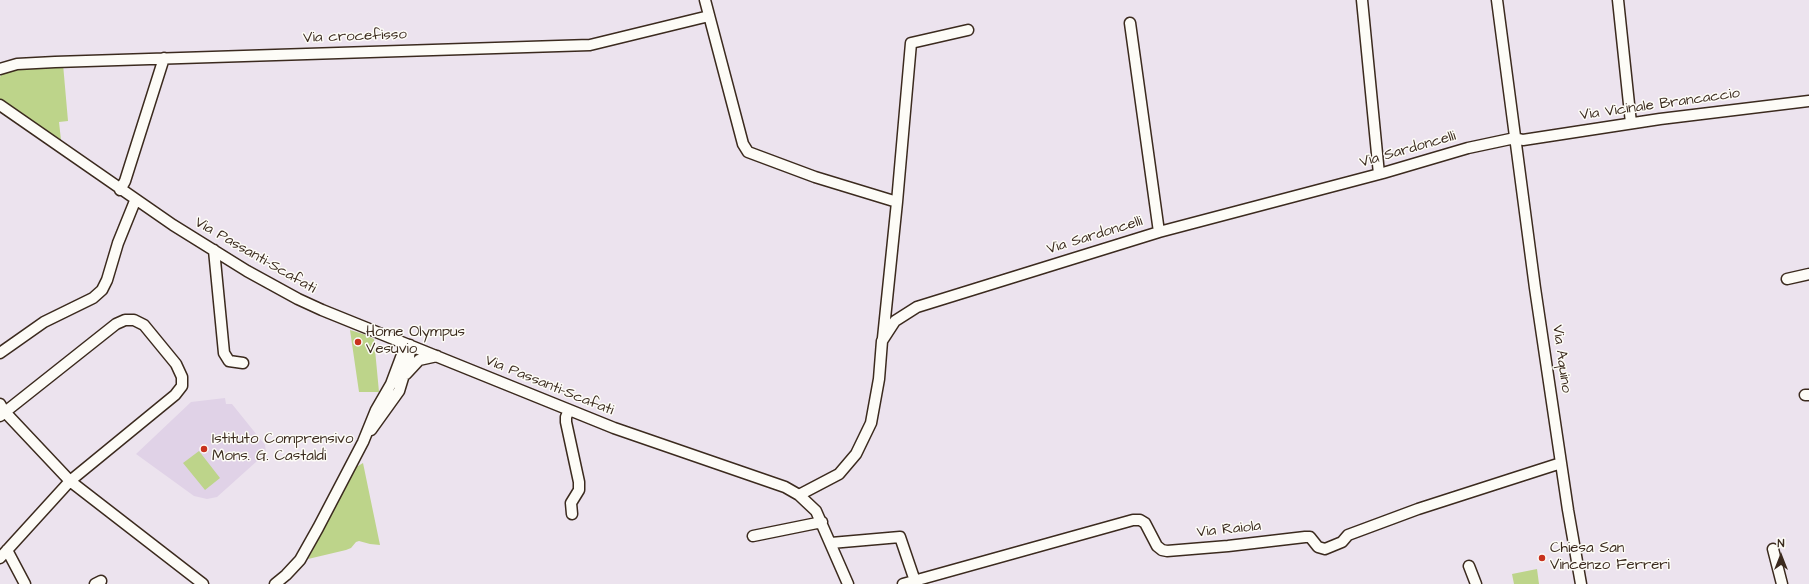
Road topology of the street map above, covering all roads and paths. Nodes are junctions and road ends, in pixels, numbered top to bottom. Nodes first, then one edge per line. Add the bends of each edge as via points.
1 (705, 0) edge
2 (1362, 0) edge
3 (1498, 0) edge
4 (1618, 0) edge
5 (709, 16) junction
6 (1130, 23) dead end
7 (968, 30) dead end
8 (164, 58) junction
9 (0, 69) edge
10 (1809, 101) edge
11 (0, 105) edge
12 (1631, 123) junction
13 (1514, 138) junction
14 (1378, 174) junction
15 (120, 190) junction
16 (135, 201) junction
17 (897, 202) junction
18 (1159, 232) junction
19 (214, 250) junction
20 (1809, 274) edge
21 (1787, 279) dead end
22 (882, 341) junction
23 (408, 344) junction
24 (0, 353) edge
25 (437, 356) junction
26 (243, 363) dead end
27 (404, 376) junction
28 (2, 410) edge
29 (570, 410) junction
30 (363, 442) junction
31 (1561, 463) junction
32 (70, 481) junction
33 (799, 495) junction
34 (572, 514) dead end
35 (822, 522) junction
36 (753, 536) dead end
37 (831, 543) junction
38 (1773, 549) dead end
39 (7, 550) junction
40 (0, 558) edge
41 (1469, 566) dead end
42 (914, 581) junction
43 (25, 584) edge
44 (203, 584) edge
45 (275, 584) edge
46 (848, 584) edge
47 (903, 584) edge
48 (1476, 584) edge
49 (1581, 584) edge
50 (1782, 584) edge

1 - 5 street
2 - 14 street
3 - 13 street, Via Aquino
4 - 12 street
5 - 8 street, Via crocefisso via 590,45
5 - 17 street via 743,144 748,152
6 - 18 street
7 - 17 street via 912,43
8 - 9 street, Via crocefisso via 25,63
8 - 15 street
10 - 12 street, Via Vicinale Brancaccio
11 - 15 street, Via Passanti-Scafati
12 - 13 street, Via Vicinale Brancaccio via 1523,140
13 - 14 street, Via Sardoncelli via 1468,148
13 - 31 street, Via Aquino
14 - 18 street, Via Sardoncelli
15 - 16 street, Via Passanti-Scafati
16 - 19 street, Via Passanti-Scafati
16 - 24 street via 102,290 93,298 44,322
17 - 22 street
18 - 22 street, Via Sardoncelli via 917,307 895,321
19 - 23 street, Via Passanti-Scafati via 298,299
19 - 26 street via 224,353 229,361
20 - 21 street
22 - 33 street, Via Sardoncelli via 879,379 871,423 856,454 839,474
23 - 25 street, Via Passanti-Scafati
23 - 27 street via 410,352
23 - 30 street
25 - 27 street via 419,360
25 - 29 street, Via Passanti-Scafati
27 - 30 street via 396,398
28 - 32 street
28 - 32 street via 116,324 130,319 144,325 179,369 182,377 180,389
29 - 33 street, Via Passanti-Scafati via 652,442 769,480
29 - 34 street via 566,422 579,482 579,490 571,503
30 - 45 street via 300,560
31 - 42 street, Via Raiola via 1348,534 1342,542 1325,549 1318,547 1310,537 1305,537 1167,552 1157,546 1145,523 1133,520
31 - 49 street, Via Aquino
32 - 39 street
32 - 44 street
33 - 35 street, Via Passanti-Scafati via 816,511
35 - 36 street
35 - 37 street, Via Passanti-Scafati
37 - 42 street via 900,537
37 - 46 street, Via Passanti-Scafati
38 - 50 street
39 - 40 street
39 - 43 street
41 - 48 street
42 - 47 street, Via Raiola

